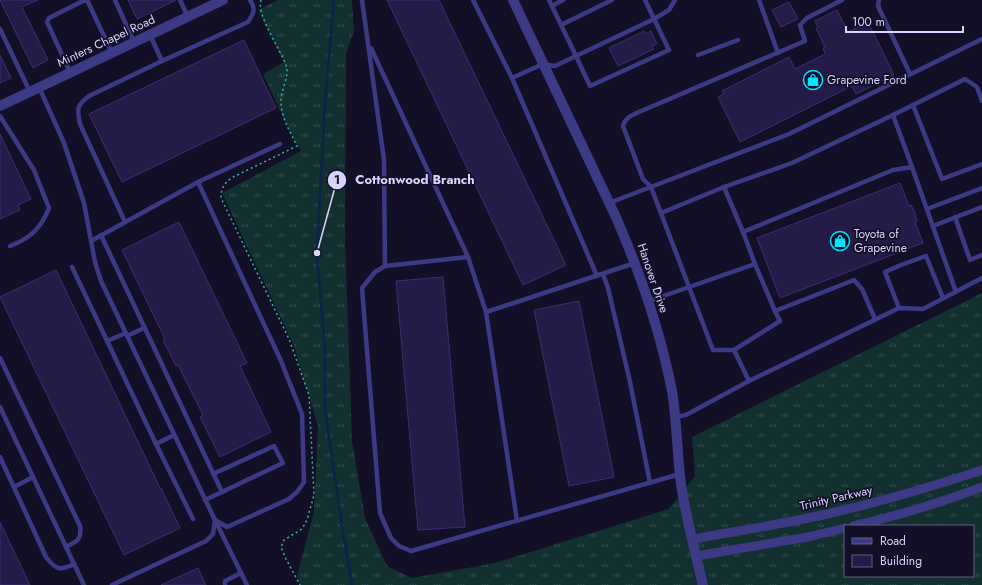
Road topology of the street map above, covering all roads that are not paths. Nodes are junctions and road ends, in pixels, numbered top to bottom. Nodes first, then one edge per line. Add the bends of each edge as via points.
1 (115, 0) edge
2 (180, 0) edge
3 (223, 0) edge
4 (250, 0) edge
5 (362, 0) edge
6 (473, 0) edge
7 (513, 0) edge
8 (549, 0) edge
9 (563, 0) edge
10 (612, 0) edge
11 (645, 0) edge
12 (675, 0) edge
13 (759, 0) edge
14 (842, 0) edge
15 (879, 0) edge
16 (552, 6) junction
17 (188, 17) junction
18 (654, 19) junction
19 (561, 25) junction
20 (0, 29) edge
21 (150, 35) junction
22 (982, 39) edge
23 (738, 40) dead end
24 (134, 42) junction
25 (369, 44) junction
26 (112, 53) junction
27 (778, 53) junction
28 (698, 55) dead end
29 (576, 56) junction
30 (162, 61) junction
31 (543, 64) junction
32 (70, 72) junction
33 (910, 74) junction
34 (512, 78) junction
35 (34, 90) junction
36 (982, 101) edge
37 (913, 105) junction
38 (0, 106) edge
39 (893, 115) junction
40 (0, 116) edge
41 (280, 144) dead end
42 (982, 164) edge
43 (912, 167) junction
44 (198, 182) junction
45 (651, 187) junction
46 (724, 187) junction
47 (982, 188) edge
48 (609, 203) junction
49 (982, 207) edge
50 (927, 209) junction
51 (661, 213) junction
52 (954, 217) junction
53 (125, 222) junction
54 (933, 226) junction
55 (743, 232) junction
56 (101, 235) junction
57 (91, 241) junction
58 (10, 246) dead end
59 (982, 255) edge
60 (468, 257) junction
61 (635, 263) junction
62 (755, 264) junction
63 (72, 266) dead end
64 (385, 266) junction
65 (603, 274) junction
66 (596, 276) junction
67 (982, 278) edge
68 (690, 287) junction
69 (956, 292) junction
70 (943, 298) junction
71 (649, 301) junction
72 (899, 308) junction
73 (775, 311) junction
74 (486, 312) junction
75 (875, 319) junction
76 (144, 328) junction
77 (127, 334) junction
78 (108, 342) junction
79 (734, 350) junction
80 (0, 358) edge
81 (749, 381) junction
82 (0, 407) edge
83 (675, 417) junction
84 (174, 435) junction
85 (156, 444) junction
86 (0, 457) edge
87 (982, 470) edge
88 (213, 474) junction
89 (680, 474) junction
90 (33, 477) junction
91 (650, 482) junction
92 (14, 487) junction
93 (982, 487) edge
94 (222, 492) junction
95 (206, 500) junction
96 (193, 519) dead end
97 (215, 520) junction
98 (517, 521) junction
99 (857, 525) edge
100 (844, 528) edge
101 (693, 539) junction
102 (66, 546) junction
103 (696, 556) junction
104 (74, 564) junction
105 (241, 573) junction
106 (84, 585) edge
107 (112, 585) edge
108 (225, 585) edge
109 (247, 585) edge
110 (703, 585) edge

1 - 24 lane
2 - 17 lane
3 - 17 street, Minters Chapel Road
4 - 30 lane via 254,6 253,15 248,22
5 - 25 lane
6 - 34 lane
7 - 31 street, Hanover Drive
8 - 16 lane
9 - 16 lane
10 - 19 lane
11 - 18 lane
12 - 18 lane via 669,10
13 - 27 lane
14 - 27 lane via 807,18 800,25 805,41
15 - 33 lane via 878,6
16 - 19 lane
17 - 21 street, Minters Chapel Road
18 - 29 lane
18 - 29 lane via 669,50 590,86
19 - 29 lane
20 - 35 lane
21 - 24 street, Minters Chapel Road
21 - 30 lane
22 - 33 lane
23 - 28 lane
24 - 26 street, Minters Chapel Road
25 - 60 lane
25 - 64 lane via 384,160
26 - 32 street, Minters Chapel Road
26 - 32 lane via 85,0 48,18 47,22
27 - 45 lane via 639,112 624,122 623,126 643,179
29 - 31 lane via 555,66
30 - 53 lane via 89,96 80,104 80,124
31 - 34 lane
31 - 48 street, Hanover Drive
32 - 35 street, Minters Chapel Road
33 - 45 lane via 789,134
34 - 66 lane
35 - 38 street, Minters Chapel Road
35 - 57 lane via 64,143 84,203
36 - 37 lane via 977,87 965,79
37 - 39 lane
37 - 42 lane via 942,179
39 - 43 lane
39 - 46 lane via 792,163
40 - 58 lane via 34,170 49,208 34,233 22,242
41 - 44 lane
43 - 50 lane
43 - 55 lane via 893,170
44 - 53 lane
44 - 97 lane via 281,361 302,414 304,482 298,492 289,499 227,527
45 - 48 lane
45 - 51 lane
46 - 51 lane
46 - 55 lane
47 - 50 lane
48 - 61 street, Hanover Drive
49 - 52 lane
50 - 54 lane
51 - 68 lane
52 - 54 lane
52 - 59 lane via 970,260
53 - 56 lane
54 - 69 lane
55 - 62 lane
56 - 57 lane
56 - 76 lane
57 - 77 lane via 101,281
60 - 64 lane
60 - 74 lane
61 - 65 lane
61 - 71 street, Hanover Drive
62 - 68 lane
62 - 73 lane
63 - 78 lane
64 - 98 lane via 375,272 362,288 380,513 391,538 399,546 411,551
65 - 66 lane
65 - 91 lane via 630,382
66 - 74 lane
67 - 69 lane
68 - 71 lane
68 - 79 lane via 713,350
69 - 70 lane
70 - 72 lane via 923,309
70 - 72 lane via 926,256 885,272
71 - 83 street, Hanover Drive via 665,360
72 - 75 lane
73 - 75 lane via 854,280 862,289
73 - 79 lane via 780,321
74 - 98 lane
75 - 81 lane
76 - 77 lane
76 - 88 lane
77 - 78 lane
77 - 84 lane
78 - 85 lane
79 - 81 lane
80 - 102 lane via 80,526 79,539
81 - 83 lane via 686,415
82 - 90 lane
83 - 89 street, Hanover Drive
84 - 85 lane
84 - 95 lane
85 - 96 lane
86 - 92 lane
87 - 101 street, Trinity Parkway via 948,482 826,514
88 - 94 lane
88 - 94 lane via 274,446 283,463
89 - 91 lane
89 - 101 street, Hanover Drive via 685,510
90 - 92 lane
90 - 102 lane
91 - 98 lane
92 - 104 lane via 52,564 58,568 65,568
93 - 99 street via 939,503
94 - 95 lane
95 - 97 lane
97 - 105 lane
97 - 107 lane via 213,534 206,541
100 - 103 street
101 - 103 street, Hanover Drive
102 - 104 lane
103 - 110 street, Hanover Drive
104 - 106 lane
105 - 108 lane via 228,579
105 - 109 lane

